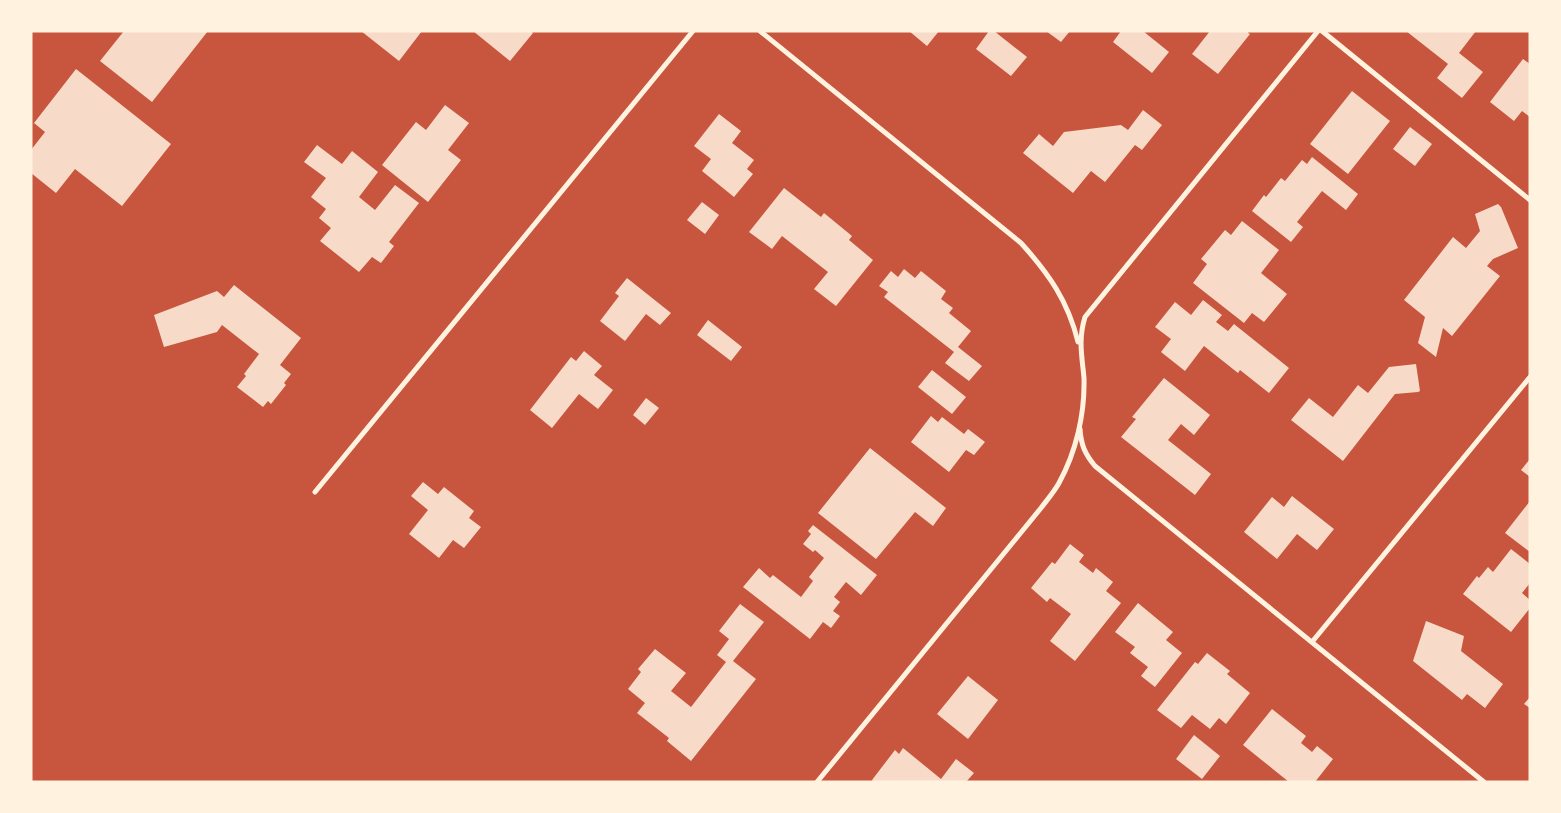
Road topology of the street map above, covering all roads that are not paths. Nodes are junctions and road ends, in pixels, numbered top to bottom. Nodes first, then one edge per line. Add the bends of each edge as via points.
1 (693, 31) edge
2 (760, 31) edge
3 (1320, 31) edge
4 (1530, 200) edge
5 (1080, 350) junction
6 (1530, 377) edge
7 (1080, 423) junction
8 (315, 492) dead end
9 (1312, 642) junction
10 (817, 782) edge
11 (1484, 782) edge

1 - 8 street
2 - 5 street via 1021,243 1042,266 1060,294 1074,325
3 - 4 street
3 - 5 street via 1085,317
5 - 7 street via 1084,379
6 - 9 street
7 - 9 street via 1085,454 1095,466
7 - 10 street via 1072,455 1041,508
9 - 11 street

